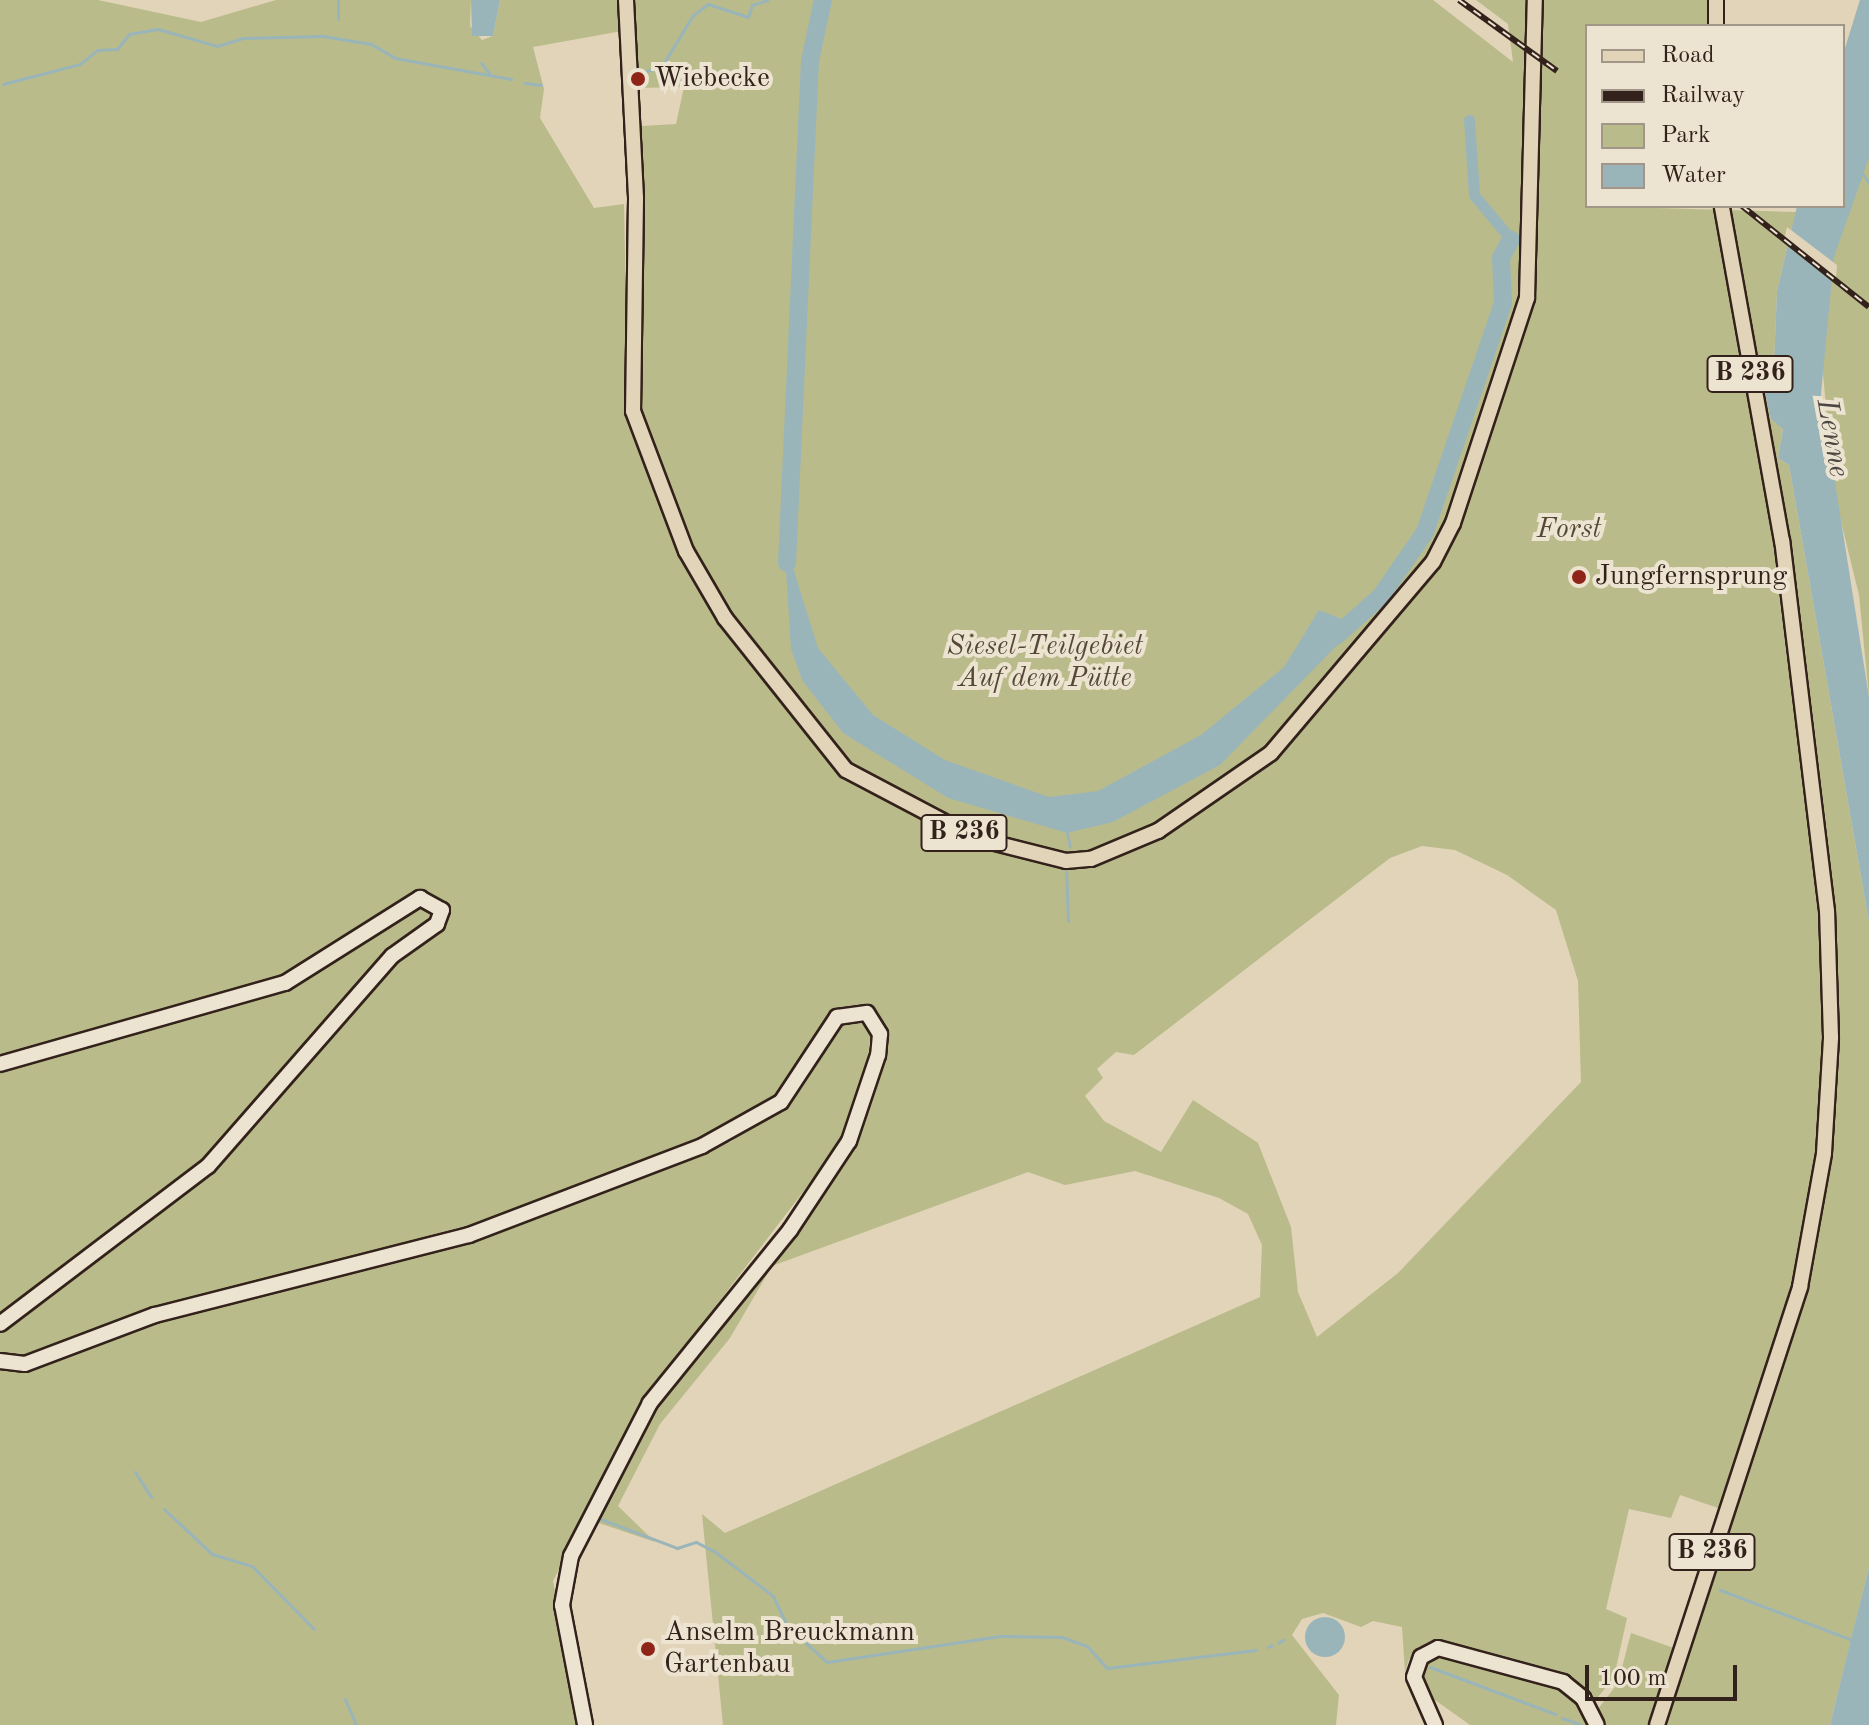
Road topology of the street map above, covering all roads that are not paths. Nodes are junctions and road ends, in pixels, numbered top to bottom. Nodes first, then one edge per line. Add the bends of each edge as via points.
1 (626, 0) edge
2 (1535, 0) edge
3 (1716, 0) edge
4 (1716, 24) edge
5 (1722, 208) edge
6 (0, 1064) edge
7 (0, 1324) edge
8 (0, 1361) edge
9 (585, 1725) edge
10 (1435, 1725) edge
11 (1597, 1725) edge
12 (1657, 1725) edge

1 - 2 main road, B 236 via 636,199 633,411 686,551 734,631 846,770 975,838 1066,861 1091,859 1158,831 1271,753 1433,562 1458,509 1527,298
3 - 4 main road
5 - 12 main road, B 236 via 1782,541 1827,911 1831,1037 1824,1153 1800,1287
6 - 7 main road via 285,983 420,898 442,910 437,924 392,956 208,1166
8 - 9 main road via 25,1364 155,1315 438,1245 688,1152 767,1113 807,1072 837,1017 867,1013 880,1034 878,1055 849,1141 790,1230 650,1403 592,1511 562,1594
10 - 11 main road via 1414,1677 1421,1657 1438,1648 1563,1682 1583,1698

